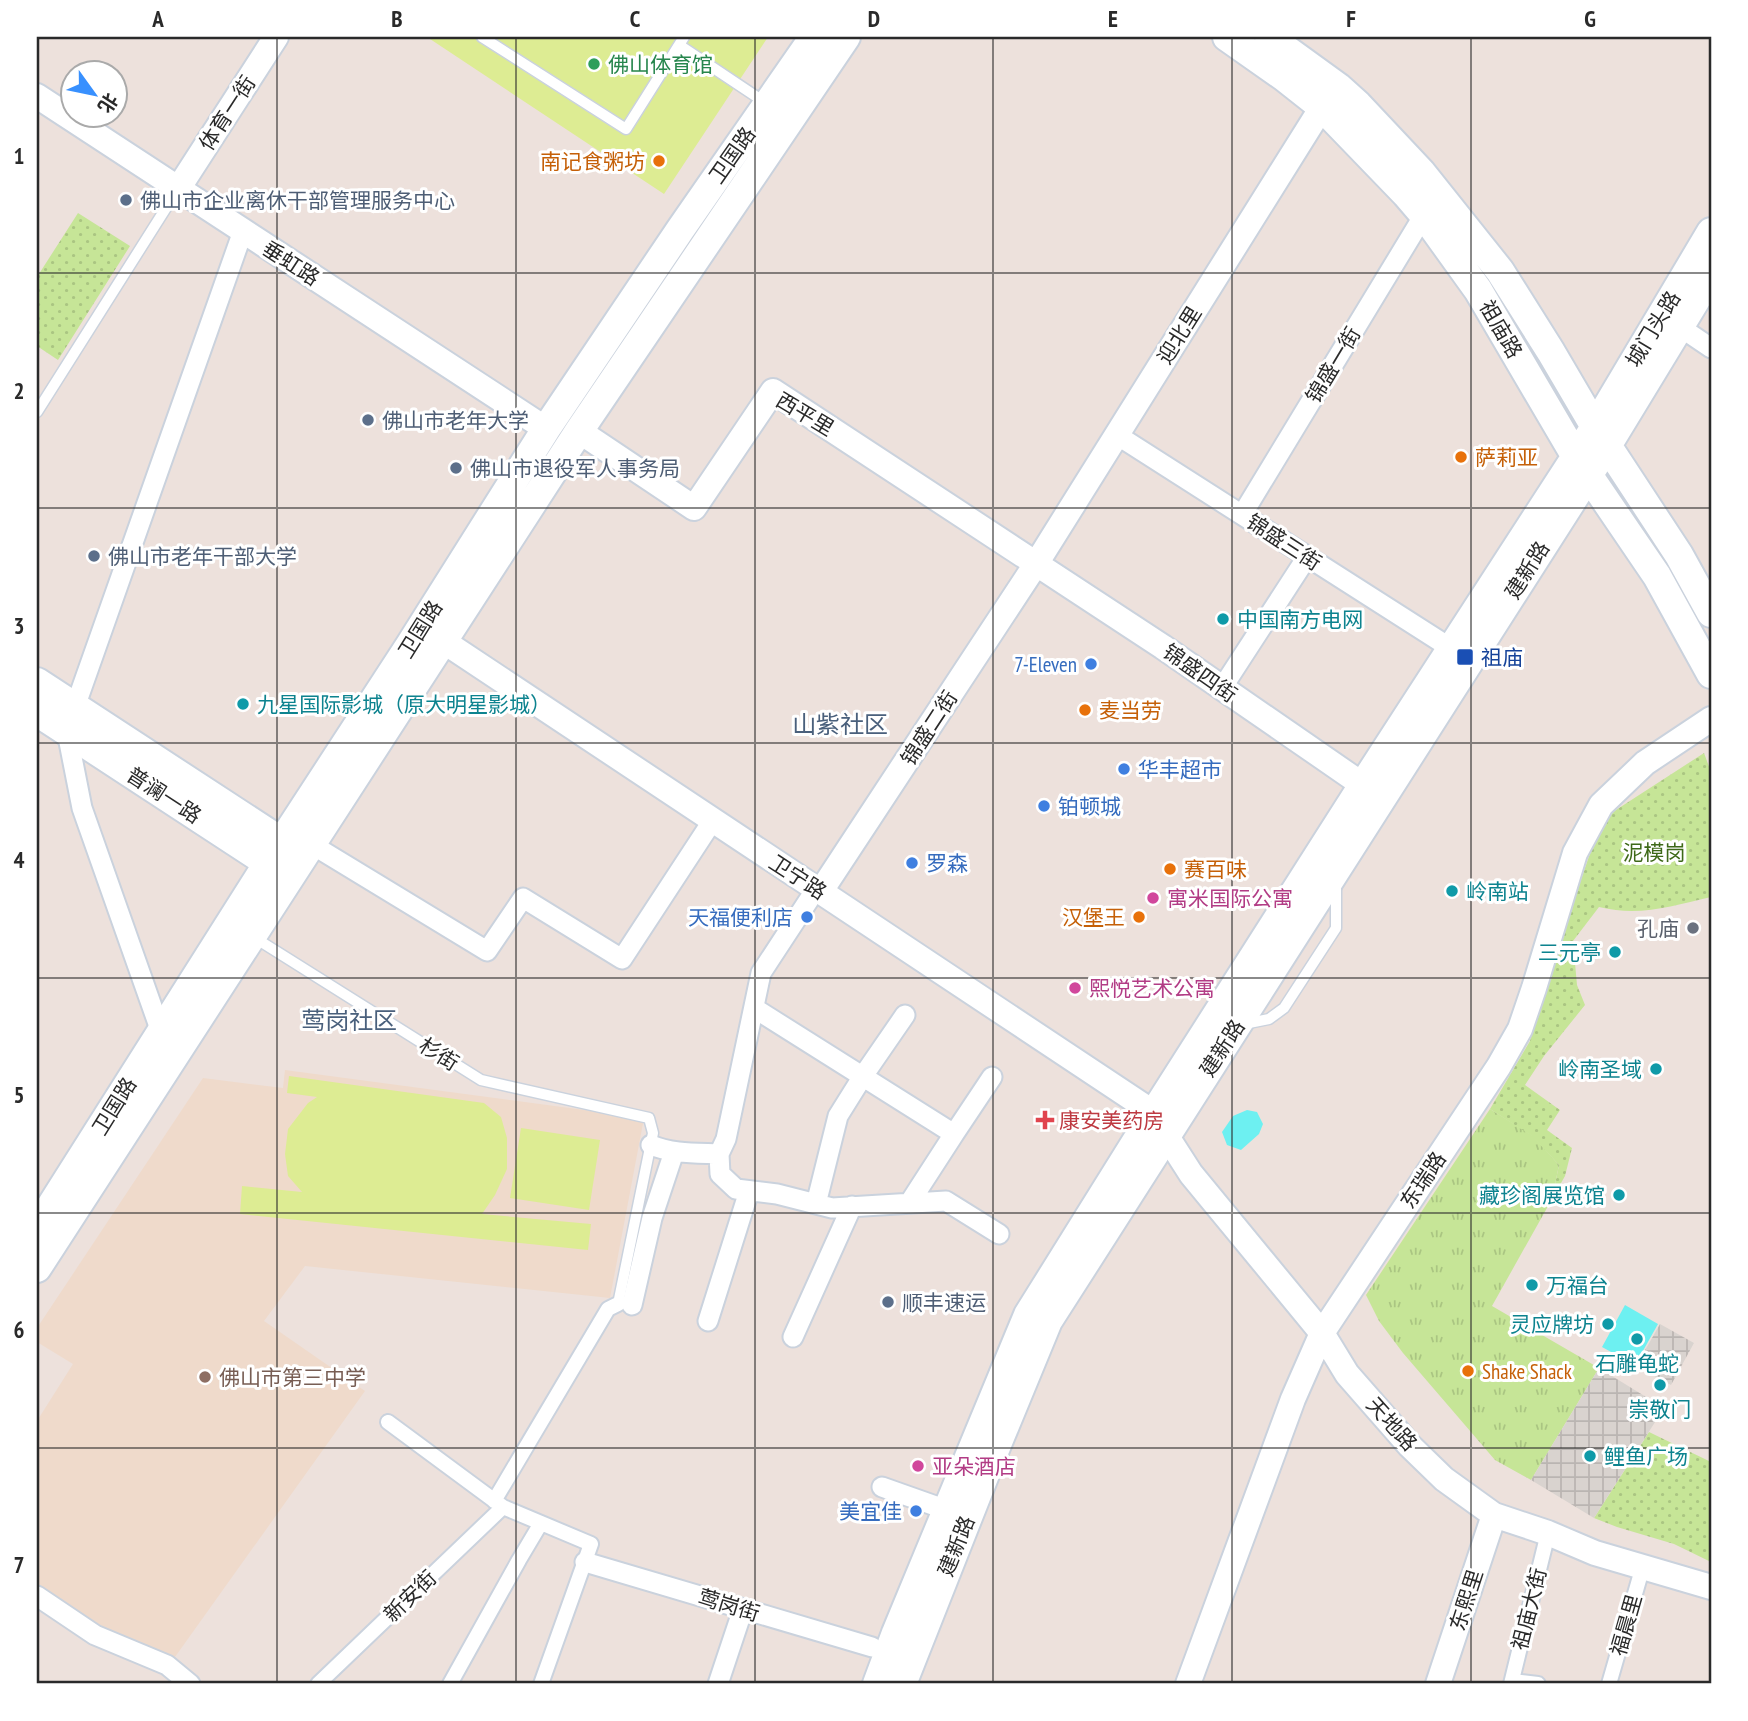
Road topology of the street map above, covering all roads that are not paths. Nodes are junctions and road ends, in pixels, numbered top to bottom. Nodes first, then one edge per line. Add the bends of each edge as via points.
1 (276, 37) edge
2 (482, 37) edge
3 (814, 37) edge
4 (846, 37) edge
5 (1227, 37) edge
6 (1269, 37) edge
7 (682, 41) edge
8 (37, 96) edge
9 (768, 104) junction
10 (1322, 107) junction
11 (178, 189) junction
12 (1424, 215) junction
13 (243, 231) junction
14 (1711, 232) edge
15 (1711, 275) edge
16 (1679, 327) junction
17 (1711, 348) edge
18 (37, 412) edge
19 (546, 429) junction
20 (579, 431) junction
21 (1117, 435) junction
22 (1601, 436) junction
23 (1582, 466) junction
24 (1242, 515) junction
25 (1307, 557) junction
26 (1036, 564) junction
27 (1711, 613) edge
28 (443, 641) junction
29 (1452, 649) junction
30 (1711, 674) edge
31 (37, 682) edge
32 (1222, 688) junction
33 (37, 712) edge
34 (71, 719) junction
35 (1711, 719) edge
36 (1363, 785) junction
37 (713, 820) junction
38 (311, 844) junction
39 (282, 858) junction
40 (818, 890) junction
41 (252, 936) junction
42 (754, 1008) junction
43 (905, 1015) dead end
44 (161, 1032) junction
45 (863, 1076) junction
46 (992, 1077) dead end
47 (1160, 1124) junction
48 (954, 1133) junction
49 (651, 1145) junction
50 (674, 1152) junction
51 (719, 1154) junction
52 (750, 1191) junction
53 (910, 1202) junction
54 (816, 1204) junction
55 (852, 1206) junction
56 (37, 1228) edge
57 (999, 1234) dead end
58 (37, 1268) edge
59 (625, 1305) junction
60 (708, 1321) dead end
61 (1322, 1333) junction
62 (793, 1338) dead end
63 (388, 1422) dead end
64 (882, 1487) dead end
65 (499, 1504) junction
66 (947, 1510) junction
67 (1494, 1515) junction
68 (541, 1523) junction
69 (1548, 1533) junction
70 (586, 1562) junction
71 (1643, 1566) junction
72 (1711, 1587) edge
73 (37, 1597) edge
74 (743, 1609) junction
75 (872, 1647) dead end
76 (1511, 1683) edge
77 (190, 1684) edge
78 (318, 1684) edge
79 (450, 1684) edge
80 (541, 1684) edge
81 (718, 1684) edge
82 (877, 1684) edge
83 (902, 1684) edge
84 (1188, 1684) edge
85 (1438, 1684) edge
86 (1538, 1684) edge
87 (1609, 1684) edge

1 - 11 street, 体育一街
2 - 7 lane via 626,129
3 - 9 main road, 卫国路
4 - 20 main road
5 - 10 main road, 祖庙路
6 - 22 main road, 祖庙路 via 1358,105 1440,195 1500,271
7 - 9 lane
8 - 11 street, 垂虹路
9 - 19 main road, 卫国路
10 - 12 main road, 祖庙路
10 - 21 street, 迎北里
11 - 13 street, 垂虹路
11 - 18 lane
12 - 23 main road, 祖庙路 via 1478,290
12 - 24 street, 锦盛一街
13 - 19 street, 垂虹路
13 - 34 street
14 - 22 main road, 城门头路
15 - 16 main road, 城门头路
16 - 17 street
16 - 22 main road, 城门头路
19 - 39 main road, 卫国路
20 - 26 street, 西平里 via 694,508 772,391
20 - 28 main road
21 - 24 street, 锦盛三街
21 - 26 street, 迎北里
22 - 23 main road, 建新路
22 - 27 main road, 祖庙路
23 - 29 main road, 建新路
23 - 30 main road, 祖庙路 via 1657,576
23 - 47 main road, 建新路 via 1237,1026
24 - 25 street, 锦盛三街
25 - 29 street, 锦盛三街
25 - 32 street
26 - 32 street, 锦盛四街
26 - 40 street, 锦盛二街
28 - 37 street, 卫宁路
28 - 38 main road
29 - 36 main road, 建新路
31 - 34 main road, 普澜一路
32 - 36 street, 锦盛四街
33 - 34 main road, 普澜一路
34 - 39 main road, 普澜一路
34 - 44 street via 82,808
35 - 61 street, 东瑞路 via 1645,763 1601,805 1575,853 1520,1029
36 - 47 main road, 建新路
37 - 38 street via 622,959 523,898 487,951
37 - 40 street, 卫宁路
38 - 39 main road
39 - 41 main road, 卫国路
39 - 44 main road, 卫国路
40 - 42 street via 761,973
40 - 47 street, 卫宁路
41 - 49 lane, 杉街 via 481,1080 649,1118
41 - 58 main road, 卫国路
42 - 45 street
42 - 51 street
43 - 45 street
44 - 56 main road, 卫国路
45 - 48 street
45 - 54 street via 838,1116
46 - 48 street
47 - 61 street, 天地路 via 1191,1174
47 - 66 main road, 建新路 via 1028,1315
47 - 83 main road, 建新路 via 1048,1321
48 - 53 street
49 - 50 street
49 - 59 lane
50 - 51 street
50 - 59 street
51 - 52 street via 720,1174 736,1189
52 - 54 street
52 - 60 street
53 - 55 street
53 - 57 street via 946,1200
54 - 55 street
55 - 62 street
59 - 65 street, 新安街 via 608,1309
61 - 67 street, 天地路 via 1347,1374 1410,1446 1444,1479
61 - 84 street, 东瑞路 via 1293,1399
63 - 65 street
64 - 66 street
65 - 68 street
65 - 78 street, 新安街
66 - 82 main road, 建新路
67 - 69 street, 天地路
67 - 85 street, 东熙里
68 - 70 street via 591,1544
68 - 79 street
69 - 71 street, 天地路
69 - 76 street, 祖庙大街
70 - 74 street, 莺岗街
70 - 80 street
71 - 72 street, 天地路
71 - 87 street, 福晨里
73 - 77 street via 95,1635 166,1665
74 - 75 street, 莺岗街
74 - 81 street
76 - 86 street

